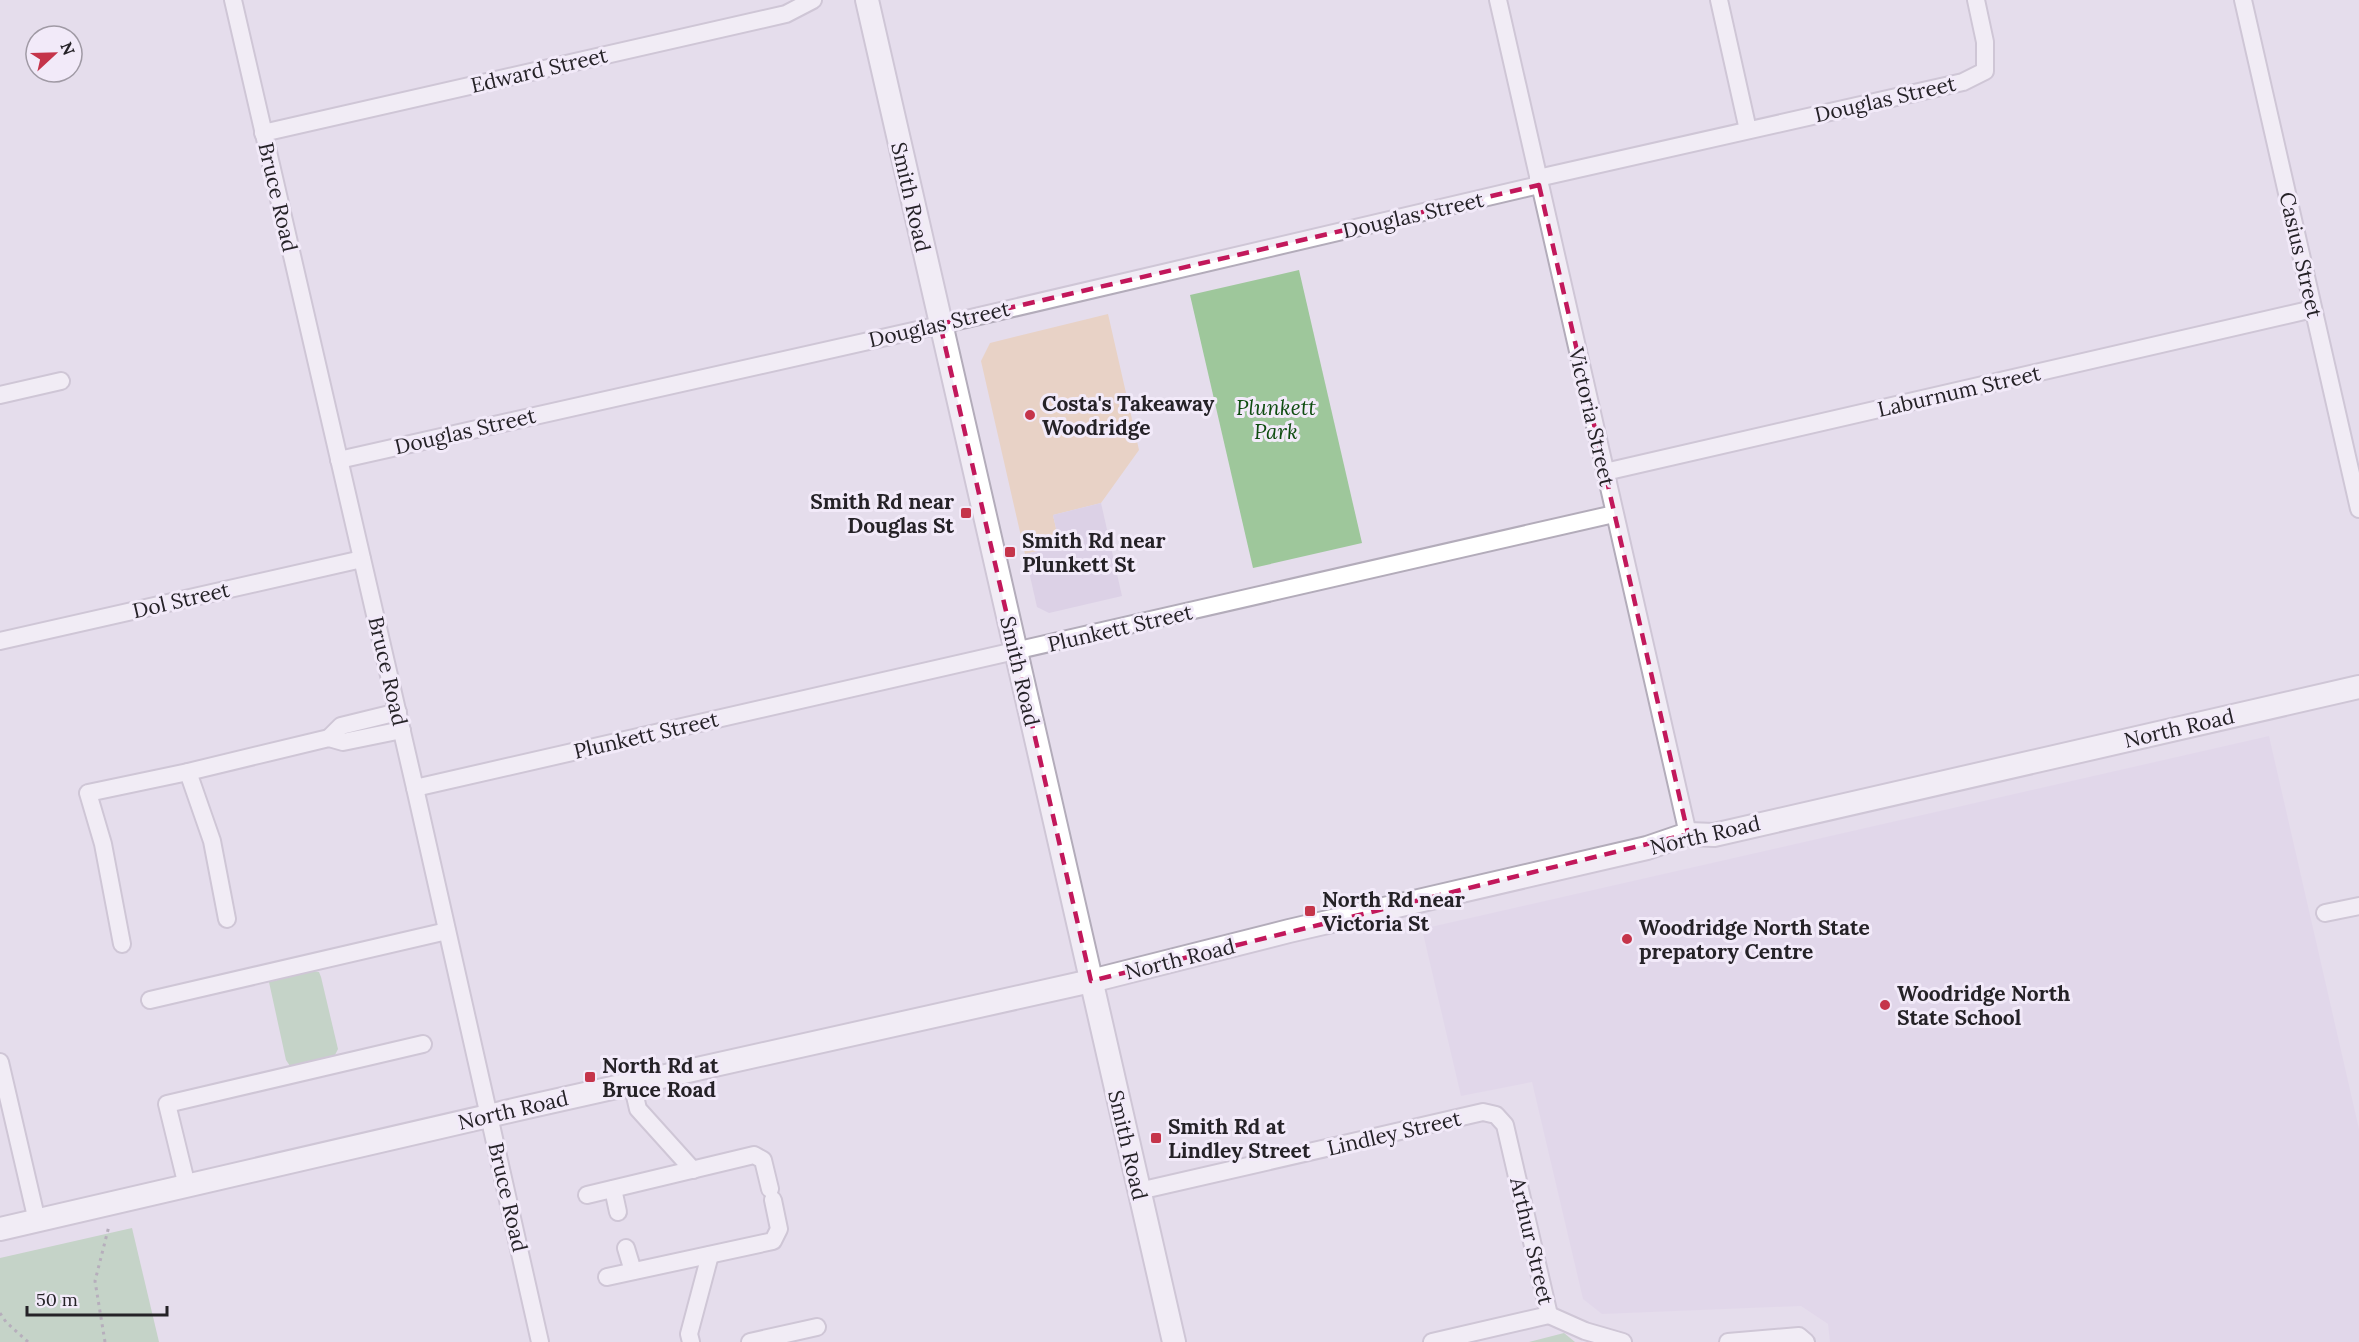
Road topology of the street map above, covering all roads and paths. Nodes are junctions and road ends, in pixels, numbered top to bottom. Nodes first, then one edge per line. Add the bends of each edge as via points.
1 (233, 0) edge
2 (813, 0) edge
3 (867, 0) edge
4 (1498, 0) edge
5 (1719, 0) edge
6 (1976, 0) edge
7 (2243, 0) edge
8 (1748, 130) junction
9 (263, 133) junction
10 (1538, 182) junction
11 (2313, 309) junction
12 (940, 324) junction
13 (61, 381) dead end
14 (0, 395) edge
15 (339, 460) junction
16 (1605, 472) junction
17 (2359, 509) edge
18 (1614, 514) junction
19 (362, 559) junction
20 (0, 641) edge
21 (1016, 652) junction
22 (2359, 687) edge
23 (398, 711) junction
24 (402, 730) junction
25 (330, 738) junction
26 (188, 772) junction
27 (415, 788) junction
28 (1688, 834) junction
29 (2359, 906) edge
30 (2325, 913) dead end
31 (226, 919) dead end
32 (447, 931) junction
33 (122, 944) dead end
34 (1091, 981) junction
35 (150, 1000) dead end
36 (423, 1044) dead end
37 (0, 1062) edge
38 (632, 1083) junction
39 (490, 1116) junction
40 (1505, 1125) joint
41 (693, 1170) junction
42 (187, 1186) junction
43 (613, 1189) junction
44 (1139, 1191) junction
45 (587, 1195) dead end
46 (618, 1212) dead end
47 (37, 1221) junction
48 (109, 1226) dead end
49 (0, 1229) edge
50 (626, 1248) dead end
51 (710, 1255) junction
52 (633, 1271) junction
53 (606, 1277) dead end
54 (0, 1313) edge
55 (1549, 1315) junction
56 (817, 1327) dead end
57 (1803, 1339) edge
58 (28, 1342) edge
59 (105, 1342) edge
60 (540, 1342) edge
61 (691, 1342) edge
62 (750, 1342) edge
63 (1171, 1342) edge
64 (1432, 1342) edge
65 (1623, 1342) edge
66 (1728, 1342) edge

1 - 9 street, Bruce Road
2 - 9 street, Edward Street via 786,14
3 - 12 street, Smith Road
4 - 10 street, Victoria Street
5 - 8 street
6 - 8 street, Douglas Street via 1985,42 1985,71 1963,82
7 - 11 street, Casius Street
8 - 10 street, Douglas Street
9 - 15 street, Bruce Road
10 - 12 street, Douglas Street
10 - 16 street, Victoria Street
11 - 16 street, Laburnum Street
11 - 17 street, Casius Street
12 - 15 street, Douglas Street
12 - 21 street, Smith Road
13 - 14 street
15 - 19 street, Bruce Road
16 - 18 street, Victoria Street
18 - 21 street, Plunkett Street
18 - 28 street, Victoria Street
19 - 20 street, Dol Street
19 - 23 street, Bruce Road
21 - 27 street, Plunkett Street
21 - 34 street, Smith Road
22 - 28 street, North Road via 1713,835
23 - 24 street, Bruce Road
23 - 25 street via 341,726
24 - 25 street via 344,742
24 - 27 street, Bruce Road
25 - 26 street
26 - 31 street via 212,841
26 - 33 street via 88,793 103,844
27 - 32 street, Bruce Road
28 - 34 street, North Road via 1635,851
29 - 30 street
32 - 35 street
32 - 39 street, Bruce Road
34 - 38 street, North Road
34 - 44 street, Smith Road
36 - 42 street via 167,1104
37 - 47 street
38 - 39 street, North Road
38 - 41 street via 638,1109
39 - 42 street, North Road
39 - 60 street, Bruce Road
40 - 44 street, Lindley Street via 1496,1115 1483,1112
40 - 55 street, Arthur Street
41 - 43 street
41 - 51 street via 754,1155 763,1160 772,1194 779,1229 773,1241
42 - 47 street, North Road
43 - 45 street
43 - 46 street
44 - 63 street, Smith Road
47 - 49 street, North Road
48 - 59 path via 95,1281
50 - 52 street
51 - 52 street
51 - 61 street via 689,1334
52 - 53 street
54 - 58 path
55 - 64 street
55 - 65 street, Arthur Street
56 - 62 street
57 - 66 street

